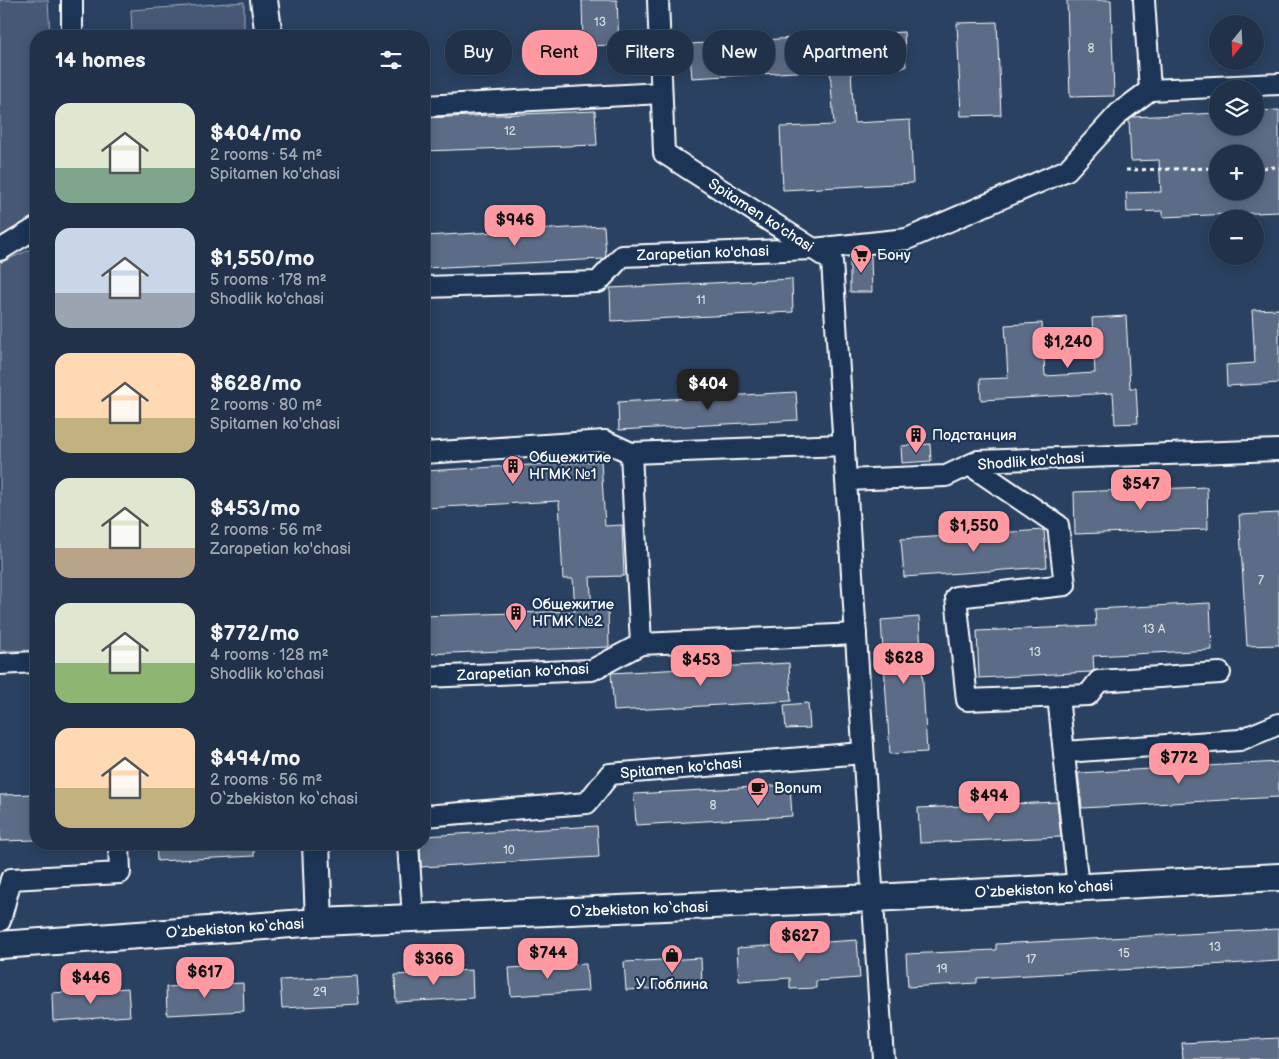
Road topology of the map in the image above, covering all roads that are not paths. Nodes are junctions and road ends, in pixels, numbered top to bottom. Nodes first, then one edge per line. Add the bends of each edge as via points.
1 (72, 0) edge
2 (264, 0) edge
3 (658, 0) edge
4 (1144, 0) edge
5 (72, 30) edge
6 (268, 30) edge
7 (1279, 84) edge
8 (1150, 90) junction
9 (661, 94) junction
10 (430, 106) edge
11 (30, 232) edge
12 (813, 249) junction
13 (0, 250) edge
14 (430, 287) edge
15 (844, 445) junction
16 (1279, 450) edge
17 (430, 453) edge
18 (631, 453) junction
19 (970, 465) junction
20 (846, 480) junction
21 (856, 634) junction
22 (641, 644) junction
23 (30, 662) edge
24 (0, 664) edge
25 (1220, 674) dead end
26 (430, 677) edge
27 (1058, 696) junction
28 (1279, 724) edge
29 (1064, 752) junction
30 (863, 753) junction
31 (430, 816) edge
32 (119, 850) edge
33 (316, 850) edge
34 (408, 850) edge
35 (1279, 877) edge
36 (1078, 888) junction
37 (873, 898) junction
38 (413, 918) junction
39 (0, 920) edge
40 (319, 922) junction
41 (0, 945) edge
42 (883, 1059) edge

1 - 5 street
2 - 6 street
3 - 9 street, Spitamen ko'chasi
4 - 8 street
7 - 8 street
8 - 12 street, Zarapetian ko'chasi via 1119,113 1067,170 907,239
9 - 10 street
9 - 12 street, Spitamen ko'chasi via 664,153
11 - 13 street
12 - 14 street, Zarapetian ko'chasi via 622,256 598,282
12 - 15 street, Spitamen ko'chasi via 832,261
15 - 18 street
15 - 20 street, Spitamen ko'chasi
16 - 19 street, Shodlik ko'chasi via 978,461
17 - 18 street via 605,441
18 - 22 street
19 - 20 street, Shodlik ko'chasi via 946,476
19 - 27 street via 1058,525 1065,585 956,597 967,700
20 - 21 street, Spitamen ko'chasi
21 - 22 street, Zarapetian ko'chasi
21 - 30 street, Spitamen ko'chasi
22 - 26 street, Zarapetian ko'chasi via 592,670
23 - 24 street
25 - 27 street via 1099,681 1088,695
27 - 29 street
28 - 29 street via 1240,740
29 - 36 street
30 - 31 street, Spitamen ko'chasi via 610,774 587,803
30 - 37 street, Spitamen ko'chasi
32 - 39 street via 120,873 11,879
33 - 40 street
34 - 38 street
35 - 36 street, O‘zbekiston ko‘chasi
36 - 37 street, O‘zbekiston ko‘chasi
37 - 38 street, O‘zbekiston ko‘chasi
37 - 42 street, Spitamen ko'chasi
38 - 40 street, O‘zbekiston ko‘chasi
40 - 41 street, O‘zbekiston ko‘chasi

